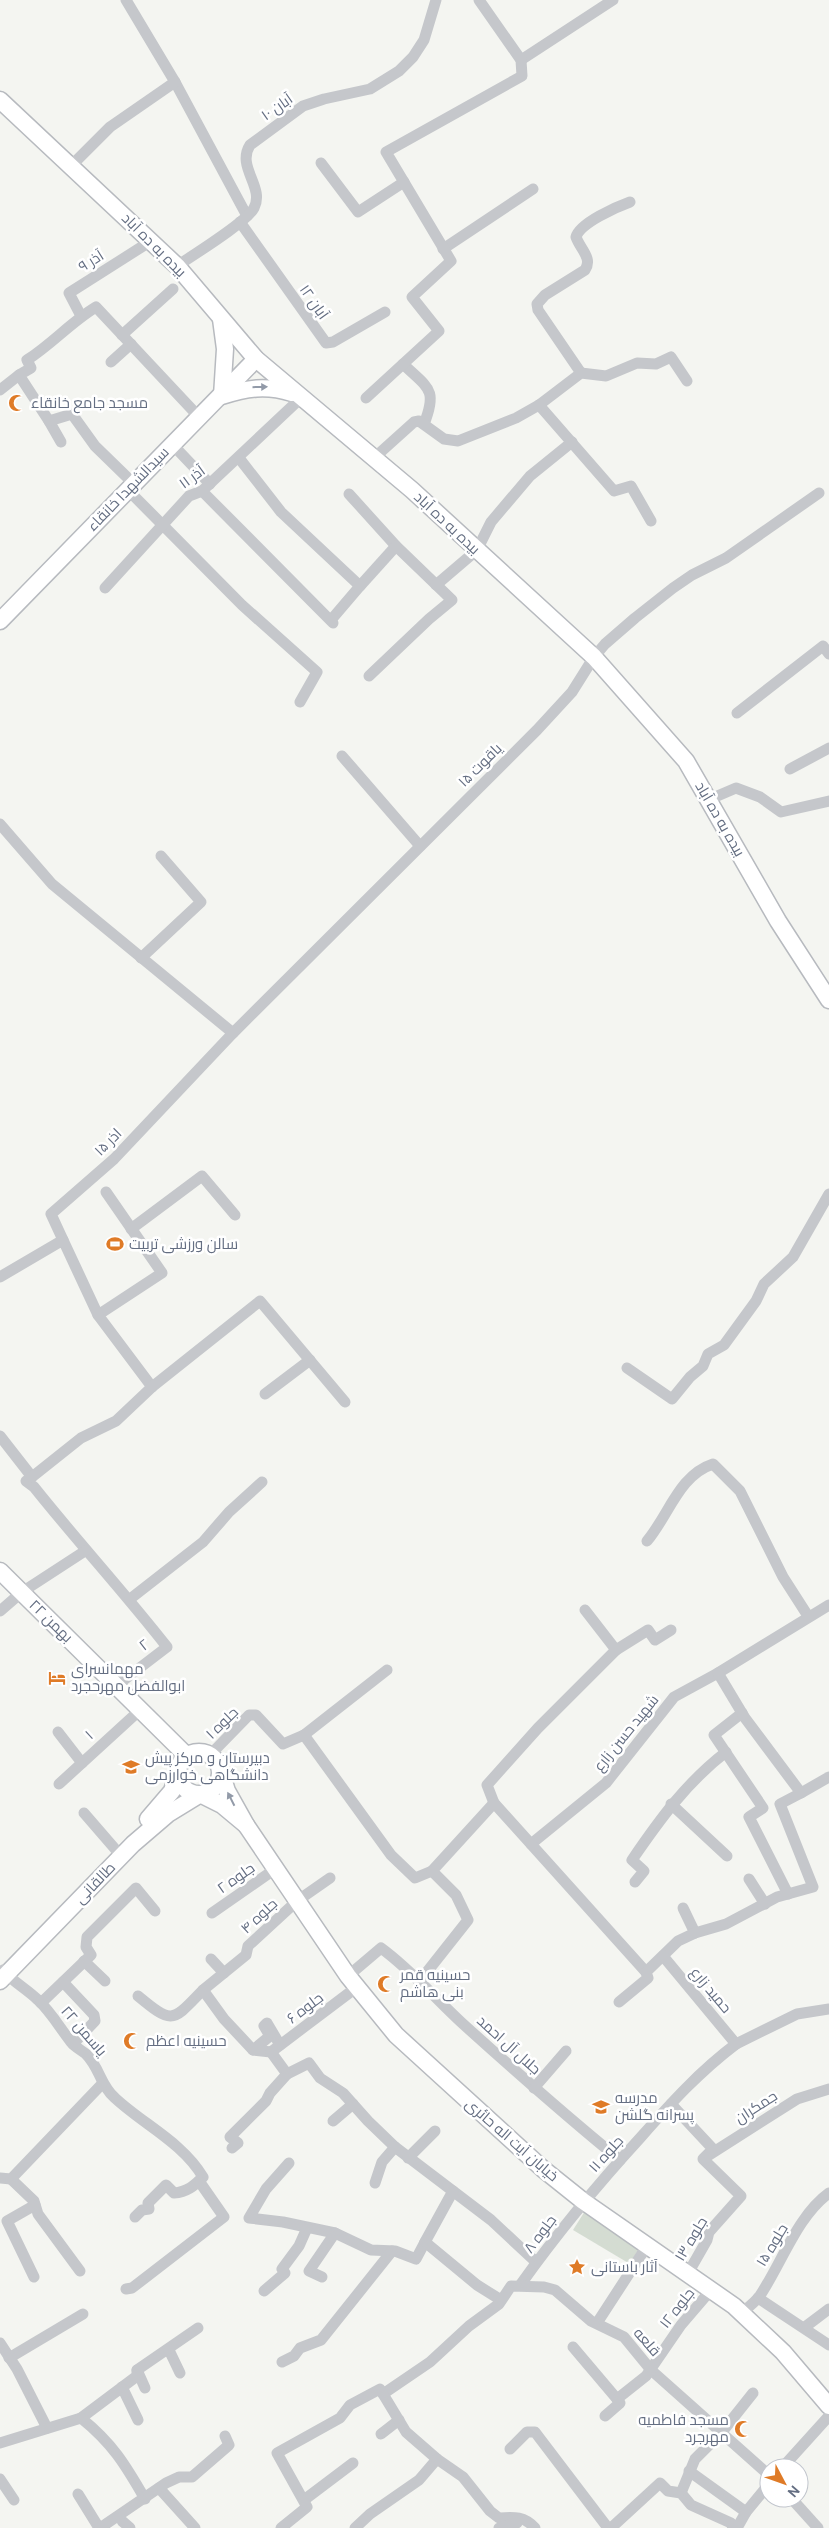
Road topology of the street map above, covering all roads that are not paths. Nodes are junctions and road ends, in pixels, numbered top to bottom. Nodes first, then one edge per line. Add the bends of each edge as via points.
1 (126, 0) edge
2 (436, 0) edge
3 (479, 0) edge
4 (613, 0) edge
5 (521, 60) junction
6 (175, 82) junction
7 (0, 100) edge
8 (321, 163) dead end
9 (72, 166) junction
10 (404, 182) junction
11 (533, 189) dead end
12 (630, 202) dead end
13 (243, 219) junction
14 (151, 241) junction
15 (443, 248) junction
16 (177, 266) junction
17 (173, 289) dead end
18 (385, 312) dead end
19 (81, 316) junction
20 (221, 319) junction
21 (122, 336) junction
22 (131, 344) junction
23 (256, 359) junction
24 (111, 362) dead end
25 (403, 364) junction
26 (581, 373) junction
27 (20, 375) junction
28 (687, 381) dead end
29 (0, 390) edge
30 (222, 396) junction
31 (301, 396) junction
32 (366, 398) dead end
33 (539, 405) junction
34 (200, 418) junction
35 (49, 422) junction
36 (424, 424) junction
37 (61, 442) dead end
38 (572, 442) junction
39 (172, 444) junction
40 (239, 458) junction
41 (374, 458) junction
42 (130, 486) junction
43 (206, 487) junction
44 (819, 493) dead end
45 (349, 494) dead end
46 (651, 521) dead end
47 (162, 523) junction
48 (396, 546) junction
49 (477, 550) junction
50 (436, 585) junction
51 (360, 586) junction
52 (106, 588) dead end
53 (0, 621) edge
54 (829, 654) edge
55 (594, 657) junction
56 (369, 676) dead end
57 (300, 702) dead end
58 (737, 713) dead end
59 (828, 751) edge
60 (342, 756) dead end
61 (790, 769) dead end
62 (708, 800) junction
63 (829, 801) edge
64 (0, 824) edge
65 (420, 846) junction
66 (160, 856) dead end
67 (141, 958) junction
68 (829, 1000) edge
69 (233, 1033) junction
70 (181, 1086) joint
71 (106, 1192) dead end
72 (829, 1194) edge
73 (235, 1215) dead end
74 (132, 1229) junction
75 (63, 1240) junction
76 (0, 1277) edge
77 (98, 1315) junction
78 (310, 1360) junction
79 (627, 1368) dead end
80 (152, 1388) junction
81 (265, 1394) dead end
82 (345, 1402) dead end
83 (0, 1436) edge
84 (32, 1477) junction
85 (262, 1482) dead end
86 (647, 1541) dead end
87 (85, 1551) junction
88 (0, 1571) edge
89 (22, 1592) junction
90 (130, 1599) junction
91 (829, 1605) edge
92 (585, 1610) dead end
93 (0, 1611) edge
94 (808, 1616) junction
95 (671, 1630) dead end
96 (616, 1650) junction
97 (387, 1670) dead end
98 (718, 1674) junction
99 (116, 1686) junction
100 (140, 1710) junction
101 (742, 1713) junction
102 (58, 1732) dead end
103 (304, 1735) junction
104 (726, 1752) junction
105 (210, 1755) junction
106 (187, 1756) junction
107 (82, 1763) junction
108 (178, 1771) junction
109 (221, 1772) junction
110 (829, 1777) edge
111 (59, 1784) dead end
112 (801, 1793) junction
113 (201, 1795) junction
114 (494, 1803) junction
115 (672, 1804) junction
116 (84, 1813) dead end
117 (246, 1826) junction
118 (531, 1844) junction
119 (116, 1850) junction
120 (727, 1856) dead end
121 (274, 1867) junction
122 (432, 1871) junction
123 (330, 1878) dead end
124 (748, 1879) dead end
125 (635, 1882) dead end
126 (788, 1894) junction
127 (297, 1902) junction
128 (765, 1904) junction
129 (683, 1908) dead end
130 (155, 1911) dead end
131 (212, 1913) dead end
132 (695, 1933) junction
133 (381, 1948) joint
134 (663, 1956) junction
135 (211, 1959) dead end
136 (84, 1961) junction
137 (646, 1972) junction
138 (2, 1974) edge
139 (224, 1974) junction
140 (105, 1981) dead end
141 (63, 1982) junction
142 (352, 1982) junction
143 (419, 1982) junction
144 (203, 1990) junction
145 (138, 1996) dead end
146 (619, 2002) dead end
147 (41, 2003) junction
148 (829, 2009) edge
149 (73, 2044) junction
150 (736, 2044) junction
151 (276, 2049) junction
152 (253, 2050) junction
153 (566, 2051) dead end
154 (287, 2074) junction
155 (102, 2084) junction
156 (534, 2088) junction
157 (829, 2089) edge
158 (353, 2104) junction
159 (671, 2104) junction
160 (334, 2121) dead end
161 (435, 2132) dead end
162 (395, 2147) junction
163 (232, 2148) dead end
164 (408, 2158) junction
165 (703, 2159) junction
166 (620, 2160) junction
167 (289, 2163) dead end
168 (6, 2179) edge
169 (201, 2179) junction
170 (375, 2183) dead end
171 (453, 2191) junction
172 (829, 2193) edge
173 (583, 2201) junction
174 (35, 2205) junction
175 (135, 2217) dead end
176 (307, 2228) junction
177 (335, 2233) junction
178 (425, 2242) junction
179 (647, 2246) junction
180 (392, 2251) junction
181 (536, 2262) junction
182 (80, 2272) dead end
183 (687, 2275) junction
184 (34, 2277) dead end
185 (322, 2277) dead end
186 (516, 2285) junction
187 (126, 2289) dead end
188 (711, 2290) junction
189 (264, 2291) dead end
190 (758, 2298) junction
191 (501, 2300) junction
192 (829, 2309) edge
193 (742, 2313) junction
194 (83, 2314) dead end
195 (597, 2323) junction
196 (805, 2327) junction
197 (198, 2328) dead end
198 (0, 2342) edge
199 (829, 2345) edge
200 (573, 2348) dead end
201 (169, 2350) junction
202 (9, 2358) junction
203 (282, 2362) dead end
204 (137, 2370) junction
205 (651, 2370) junction
206 (180, 2373) dead end
207 (122, 2387) junction
208 (145, 2388) dead end
209 (752, 2393) dead end
210 (383, 2394) junction
211 (617, 2399) junction
212 (829, 2406) edge
213 (605, 2416) dead end
214 (829, 2416) edge
215 (81, 2418) junction
216 (138, 2420) dead end
217 (399, 2420) junction
218 (47, 2428) junction
219 (722, 2432) junction
220 (381, 2434) dead end
221 (225, 2436) dead end
222 (0, 2443) edge
223 (510, 2449) dead end
224 (791, 2458) edge
225 (437, 2459) junction
226 (353, 2463) dead end
227 (759, 2466) edge
228 (689, 2471) junction
229 (0, 2479) edge
230 (159, 2488) junction
231 (681, 2493) junction
232 (78, 2494) dead end
233 (759, 2496) edge
234 (145, 2499) junction
235 (14, 2500) dead end
236 (304, 2500) junction
237 (800, 2508) edge
238 (746, 2512) junction
239 (532, 2524) edge
240 (99, 2528) edge
241 (187, 2528) edge
242 (194, 2528) edge
243 (281, 2528) edge
244 (355, 2528) edge
245 (499, 2528) edge
246 (612, 2528) edge
247 (735, 2528) edge
248 (818, 2528) edge

1 - 6 street
2 - 13 street, آبان ۱۰ via 424,40 399,72 370,89 303,106 250,146 245,161 257,199 255,207
3 - 5 street
4 - 5 street
5 - 10 street via 522,76 386,152
6 - 9 street via 110,127
6 - 13 street
7 - 9 main road, بیده به ده آباد
8 - 10 street via 358,212
9 - 14 main road, بیده به ده آباد
10 - 15 street
11 - 15 street
12 - 26 street via 578,231 576,237 587,256 588,266 537,304
13 - 16 street
13 - 18 street, آبان ۱۲ via 326,343
14 - 16 main road, بیده به ده آباد
14 - 19 street, آذر ۹ via 69,293
15 - 25 street via 451,261 412,297 439,331
16 - 20 main road, بیده به ده آباد
17 - 21 street
19 - 21 street via 96,307
19 - 27 street via 26,360 31,368
20 - 23 main road, بیده به ده آباد
20 - 30 main road via 225,349
21 - 22 street
22 - 24 street
22 - 34 street
23 - 30 main road, سیدالشهدا خانقاء
23 - 31 main road, بیده به ده آباد
25 - 32 street
25 - 36 street via 429,389 432,404
26 - 28 street via 606,376 637,363 656,364 671,357
26 - 33 street
27 - 29 street
27 - 35 street
30 -> 31 main road via 264,386
30 - 34 main road, سیدالشهدا خانقاء
31 - 40 street, آذر ۱۱
31 - 41 main road, بیده به ده آباد
33 - 36 street via 516,418 458,441 444,439
33 - 38 street
34 - 39 main road, سیدالشهدا خانقاء
35 - 37 street
35 - 42 street via 72,414
36 - 41 street via 420,421 408,425
38 - 46 street via 614,491 631,486
38 - 49 street via 530,476 491,522
39 - 42 main road, سیدالشهدا خانقاء
39 - 43 street
40 - 43 street, آذر ۱۱
40 - 51 street via 281,512
41 - 49 main road, بیده به ده آباد
42 - 47 street
42 - 53 main road, سیدالشهدا خانقاء
43 - 47 street, آذر ۱۱ via 189,496
43 - 51 street via 332,621
44 - 55 street, یاقوت ۱۵ via 726,558 673,588 605,644
45 - 48 street
47 - 52 street, آذر ۱۱
47 - 57 street via 242,605 317,672
48 - 50 street
48 - 51 street
49 - 50 street
49 - 55 main road, بیده به ده آباد
50 - 56 street via 452,600
54 - 58 street via 823,646
55 - 62 main road, بیده به ده آباد via 686,761
55 - 65 street, یاقوت ۱۵ via 572,692
59 - 61 street
60 - 65 street
62 - 63 street via 736,788 760,797 781,812
62 - 68 main road, بیده به ده آباد via 778,921
64 - 67 street via 52,884
65 - 69 street, یاقوت ۱۵
66 - 67 street via 201,902
67 - 69 street
69 - 70 street, یاقوت ۱۵
70 - 75 street, اذر ۱۵ via 114,1159 52,1214
71 - 74 street
72 - 79 street via 792,1258 764,1284 756,1301 724,1345 708,1354 703,1366 672,1398
73 - 74 street via 202,1176
74 - 77 street via 162,1273
75 - 76 street
75 - 77 street
77 - 80 street
78 - 80 street via 260,1301
78 - 81 street
78 - 82 street
80 - 84 street via 116,1421 81,1438
83 - 84 street
84 - 87 street via 26,1482 34,1487
85 - 90 street via 203,1542
86 - 94 street via 682,1487 701,1468 713,1464 740,1492 783,1577
87 - 89 street
87 - 90 street
88 - 89 main road, ۲۲ بهمن
89 - 93 street
89 - 99 main road, ۲۲ بهمن
90 - 99 street, ۲ via 167,1647
91 - 94 street, شهید حسن زارع
92 - 96 street
94 - 98 street, شهید حسن زارع
95 - 96 street via 655,1640 648,1630
96 - 114 street via 538,1728 487,1785
97 - 103 street
98 - 101 street
98 - 118 street, شهید حسن زارع via 674,1697 606,1783
99 - 100 main road, ۲۲ بهمن
100 - 106 main road, ۲۲ بهمن
100 - 107 street, ۱
101 - 104 street via 714,1734
101 - 112 street
102 - 107 street
103 - 105 street, جلوه ۱ via 282,1744 256,1715 249,1715
103 - 122 street via 391,1855 415,1878
104 - 115 street
104 - 126 street via 763,1808 749,1817
105 - 106 main road via 197,1752
105 - 109 main road
106 - 108 main road
107 - 111 street, ۱
108 - 113 main road via 178,1778 186,1790
108 - 119 main road, طالقانی via 172,1790 162,1805
109 - 113 main road via 217,1786
117 -> 109 main road via 227,1791
110 - 112 street
112 - 126 street via 780,1804 813,1887
113 - 117 main road via 222,1805
113 - 138 main road, طالقانی via 168,1814 133,1844
114 - 118 street
114 - 122 street
115 - 120 street
115 - 125 street via 632,1860 644,1871
116 - 119 street
117 - 121 main road, خیابان آیت اله حائری
118 - 137 street
119 - 138 main road, طالقانی
121 - 127 main road, خیابان آیت اله حائری
121 - 131 street, جلوه ۲
122 - 143 street via 456,1895 468,1920
123 - 127 street, جلوه ۴
124 - 128 street
126 - 128 street
127 - 139 street, جلوه ۴ via 248,1946 246,1955
127 - 142 main road, خیابان آیت اله حائری
128 - 132 street via 726,1924
129 - 132 street
130 - 136 street via 136,1888 87,1937 86,1946 91,1955
132 - 134 street via 678,1940
133 - 142 street, جلوه ۶
133 - 143 street, جلال آل احمد
134 - 137 street
134 - 150 street, حمید زارع
135 - 139 street
136 - 140 street
136 - 141 street
137 - 146 street via 648,1978
138 - 147 street, یاسمن ۲۲
139 - 144 street, جلوه ۴
141 - 147 street
141 - 149 street via 94,2015 95,2021
142 - 151 street, جلوه ۶
142 - 173 main road, خیابان آیت اله حائری via 396,2035 424,2062
143 - 156 street, جلال آل احمد
144 - 145 street, جلوه ۴ via 171,2018
144 - 152 street
147 - 149 street, یاسمن ۲۲
148 - 150 street via 797,2014
149 - 155 street, یاسمن ۲۲ via 98,2068
150 - 159 street via 705,2068
151 - 152 street
151 - 152 street via 267,2023 264,2026 270,2036
151 - 154 street
153 - 156 street
154 - 158 street via 309,2064 320,2078 344,2093
154 - 163 street via 266,2101 230,2137 238,2143
155 - 168 street
155 - 169 street, یاسمن ۲۲ via 114,2098 194,2162
156 - 166 street, جلال آل احمد
157 - 165 street, جمکران via 797,2099
158 - 160 street
158 - 162 street
159 - 165 street via 714,2149
159 - 166 street, جلوه ۱۱
161 - 164 street
162 - 164 street
162 - 170 street via 382,2162
164 - 171 street
165 - 183 street, جلوه ۱۳ via 741,2196 709,2232 708,2240
166 - 173 street, جلوه ۱۱
167 - 176 street via 266,2189 249,2218
168 - 174 street
169 - 175 street via 182,2192 174,2193 166,2185 148,2203 149,2209 142,2210
169 - 187 street, یاسمن ۲۲ via 228,2217 132,2288
171 - 178 street
171 - 181 street via 491,2220
172 - 190 street, جلوه ۱۵ via 820,2200 797,2232
173 - 179 main road, خیابان آیت اله حائری
173 - 181 street, جلوه ۸
174 - 182 street via 38,2214
174 - 184 street via 6,2220
176 - 177 street
176 - 189 street via 299,2246 282,2269 286,2273
177 - 180 street via 371,2250
177 - 185 street via 309,2271
178 - 180 street via 416,2259
178 - 191 street
179 - 183 main road, خیابان آیت اله حائری
179 - 195 street
180 - 203 street via 321,2340 300,2348 294,2356
181 - 186 street, جلوه ۸
183 - 188 main road, خیابان آیت اله حائری
186 - 191 street, جلوه ۸
186 - 195 street, قلعه via 555,2290
188 - 193 main road, خیابان آیت اله حائری
188 - 205 street, جلوه ۱۲ via 685,2318
190 - 193 street, جلوه ۱۵
190 - 196 street
191 - 210 street, جلوه ۸ via 430,2362
192 - 196 street
193 - 212 main road, خیابان آیت اله حائری via 783,2352
194 - 202 street
195 - 205 street, قلعه via 624,2337
196 - 199 street
197 - 201 street
198 - 202 street
200 - 211 street
201 - 204 street
201 - 206 street
202 - 218 street
204 - 207 street via 137,2376
204 - 208 street
205 - 211 street, جلوه ۱۲
205 - 219 street, قلعه
207 - 215 street
207 - 216 street
209 - 219 street
210 - 217 street
210 - 236 street via 380,2389 366,2396 350,2406 340,2418 276,2453
211 - 213 street, جلوه ۱۲ via 620,2403
214 - 224 street
215 - 218 street
215 - 234 street via 120,2455
217 - 220 street
217 - 225 street via 406,2432
218 - 222 street
219 - 227 street, قلعه
219 - 228 street via 695,2459
221 - 230 street via 229,2445 192,2477 179,2477
223 - 246 street via 527,2432 535,2432
225 - 239 street via 463,2477 499,2518 517,2517
225 - 244 street via 419,2480
226 - 236 street
228 - 231 street
228 - 238 street
229 - 235 street
230 - 234 street
230 - 242 street
231 - 246 street via 668,2491 660,2482
231 - 247 street via 691,2505 731,2523
232 - 240 street
233 - 238 street
234 - 240 street
236 - 243 street via 307,2507
237 - 248 street
238 - 247 street
239 - 245 street
241 - 242 street

